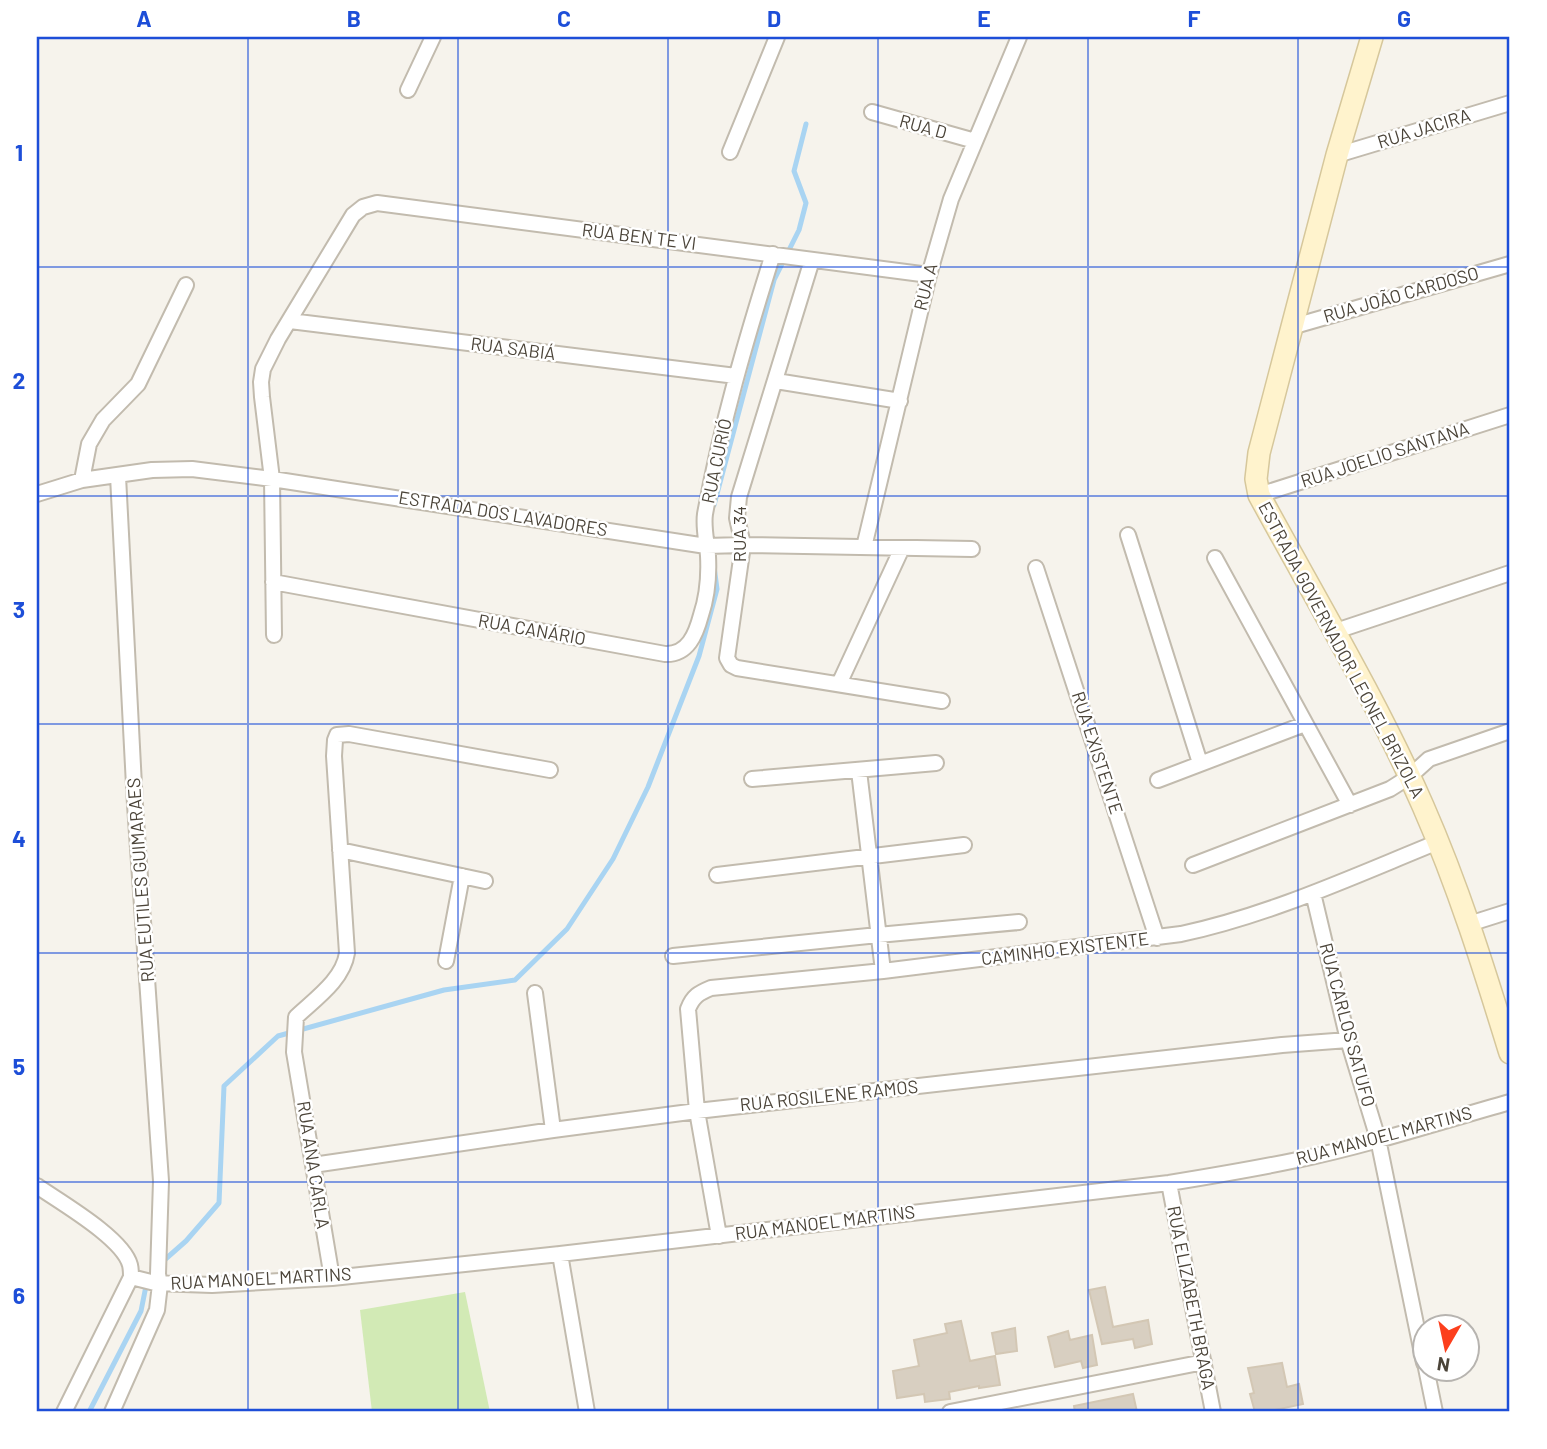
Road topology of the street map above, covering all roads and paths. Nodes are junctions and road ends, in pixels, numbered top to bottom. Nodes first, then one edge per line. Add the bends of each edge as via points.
1 (433, 37) edge
2 (777, 37) edge
3 (1019, 37) edge
4 (1372, 37) edge
5 (408, 90) dead end
6 (1510, 103) edge
7 (872, 112) dead end
8 (975, 141) junction
9 (730, 152) dead end
10 (1337, 155) junction
11 (776, 255) junction
12 (807, 260) junction
13 (1510, 264) edge
14 (929, 275) junction
15 (186, 285) dead end
16 (290, 321) junction
17 (1291, 327) junction
18 (736, 376) junction
19 (776, 381) junction
20 (900, 401) junction
21 (1510, 415) edge
22 (118, 476) junction
23 (272, 478) junction
24 (82, 481) junction
25 (37, 494) edge
26 (1259, 495) junction
27 (1128, 535) dead end
28 (737, 545) junction
29 (709, 546) junction
30 (864, 547) junction
31 (902, 548) junction
32 (972, 549) dead end
33 (1215, 558) dead end
34 (1036, 568) dead end
35 (1510, 573) edge
36 (273, 582) junction
37 (1334, 632) junction
38 (274, 635) dead end
39 (839, 684) junction
40 (942, 701) dead end
41 (1305, 724) junction
42 (1510, 731) edge
43 (936, 763) dead end
44 (1200, 763) junction
45 (550, 770) dead end
46 (859, 771) junction
47 (1409, 777) junction
48 (752, 779) dead end
49 (1158, 780) dead end
50 (1350, 805) junction
51 (1438, 842) junction
52 (964, 845) dead end
53 (340, 850) junction
54 (868, 856) junction
55 (1193, 865) dead end
56 (717, 875) dead end
57 (462, 876) junction
58 (485, 881) dead end
59 (1313, 893) junction
60 (1510, 911) edge
61 (1019, 922) dead end
62 (1469, 924) junction
63 (878, 934) junction
64 (1157, 938) junction
65 (673, 956) dead end
66 (446, 961) dead end
67 (883, 971) junction
68 (535, 993) dead end
69 (1348, 1040) junction
70 (1510, 1053) edge
71 (1510, 1101) edge
72 (697, 1111) junction
73 (553, 1130) junction
74 (1378, 1139) junction
75 (313, 1165) junction
76 (1169, 1183) junction
77 (37, 1185) edge
78 (719, 1236) junction
79 (560, 1254) junction
80 (134, 1278) junction
81 (332, 1278) junction
82 (158, 1280) junction
83 (1414, 1312) edge
84 (1204, 1362) junction
85 (1429, 1382) edge
86 (64, 1412) edge
87 (112, 1412) edge
88 (587, 1412) edge
89 (950, 1412) edge
90 (1213, 1412) edge
91 (1435, 1412) edge

1 - 5 street
2 - 9 street
3 - 8 street, RUA A
4 - 10 main road, ESTRADA GOVERNADOR LEONEL BRIZOLA
6 - 10 street, RUA JACIRA
7 - 8 street, RUA D
8 - 14 street, RUA A via 951,199
10 - 17 main road, ESTRADA GOVERNADOR LEONEL BRIZOLA
11 - 12 street, RUA BEN TE VI
11 - 16 street, RUA BEN TE VI via 377,203 363,206 353,215
11 - 18 street
12 - 14 street, RUA BEN TE VI
12 - 19 street, RUA 34
13 - 17 street, RUA JOÃO CARDOSO
14 - 20 street, RUA A
15 - 24 street via 138,384 89,444
16 - 18 street, RUA SABIÁ
16 - 23 street via 267,359 261,382
17 - 26 main road, ESTRADA GOVERNADOR LEONEL BRIZOLA via 1259,453
18 - 29 street, RUA CURIÓ via 705,514
19 - 20 street
19 - 28 street, RUA 34 via 739,497
20 - 30 street, RUA A
21 - 26 street, RUA JOELIO SANTANA
22 - 23 street, ESTRADA DOS LAVADORES via 192,469
22 - 24 street, ESTRADA DOS LAVADORES
22 - 82 street, RUA EUTILES GUIMARAES via 161,1181
23 - 29 street, ESTRADA DOS LAVADORES
23 - 36 street
24 - 25 street, ESTRADA DOS LAVADORES
26 - 37 main road, ESTRADA GOVERNADOR LEONEL BRIZOLA
27 - 44 street
28 - 29 street, ESTRADA DOS LAVADORES
28 - 30 street, ESTRADA DOS LAVADORES
28 - 39 street, RUA 34 via 729,662 737,668
29 - 36 street, RUA CANÁRIO via 707,583 696,631 684,649 673,654
30 - 31 street, ESTRADA DOS LAVADORES
31 - 32 street, ESTRADA DOS LAVADORES
31 - 39 street
33 - 41 street
34 - 64 street, RUA EXISTENTE
35 - 37 street
36 - 38 street
37 - 47 main road, ESTRADA GOVERNADOR LEONEL BRIZOLA
39 - 40 street, RUA 34
41 - 44 street
41 - 50 street
42 - 47 street via 1429,759
43 - 46 street
44 - 49 street
45 - 53 street, RUA ANA CARLA via 337,735 334,756
46 - 48 street
46 - 54 street
47 - 50 street
47 - 51 main road, ESTRADA GOVERNADOR LEONEL BRIZOLA
50 - 55 street
51 - 59 street, CAMINHO EXISTENTE
51 - 62 main road, ESTRADA GOVERNADOR LEONEL BRIZOLA
52 - 54 street
53 - 57 street
53 - 75 street, RUA ANA CARLA via 346,961 296,1017 294,1052
54 - 56 street
54 - 63 street
57 - 58 street
57 - 66 street
59 - 64 street, CAMINHO EXISTENTE via 1225,923
59 - 69 street, RUA CARLOS SATUFO
60 - 62 street
61 - 63 street
62 - 70 main road, ESTRADA GOVERNADOR LEONEL BRIZOLA
63 - 65 street
63 - 67 street
64 - 67 street, CAMINHO EXISTENTE
67 - 72 street, CAMINHO EXISTENTE via 712,988 692,998 688,1009
68 - 73 street
69 - 72 street, RUA ROSILENE RAMOS
69 - 74 street, RUA CARLOS SATUFO
71 - 74 street, RUA MANOEL MARTINS
72 - 73 street, RUA ROSILENE RAMOS
72 - 78 street
73 - 75 street, RUA ROSILENE RAMOS
74 - 76 street, RUA MANOEL MARTINS via 1299,1160
74 - 83 street, RUA CARLOS SATUFO
75 - 81 street, RUA ANA CARLA
76 - 78 street, RUA MANOEL MARTINS
76 - 84 street, RUA ELIZABETH BRAGA
77 - 80 street via 110,1237 123,1252
78 - 79 street, RUA MANOEL MARTINS
79 - 81 street, RUA MANOEL MARTINS
79 - 88 street
80 - 82 street, RUA MANOEL MARTINS
80 - 86 street
81 - 82 street, RUA MANOEL MARTINS via 212,1285
82 - 87 street, RUA EUTILES GUIMARAES via 157,1310
84 - 89 street
84 - 90 street, RUA ELIZABETH BRAGA
85 - 91 street

